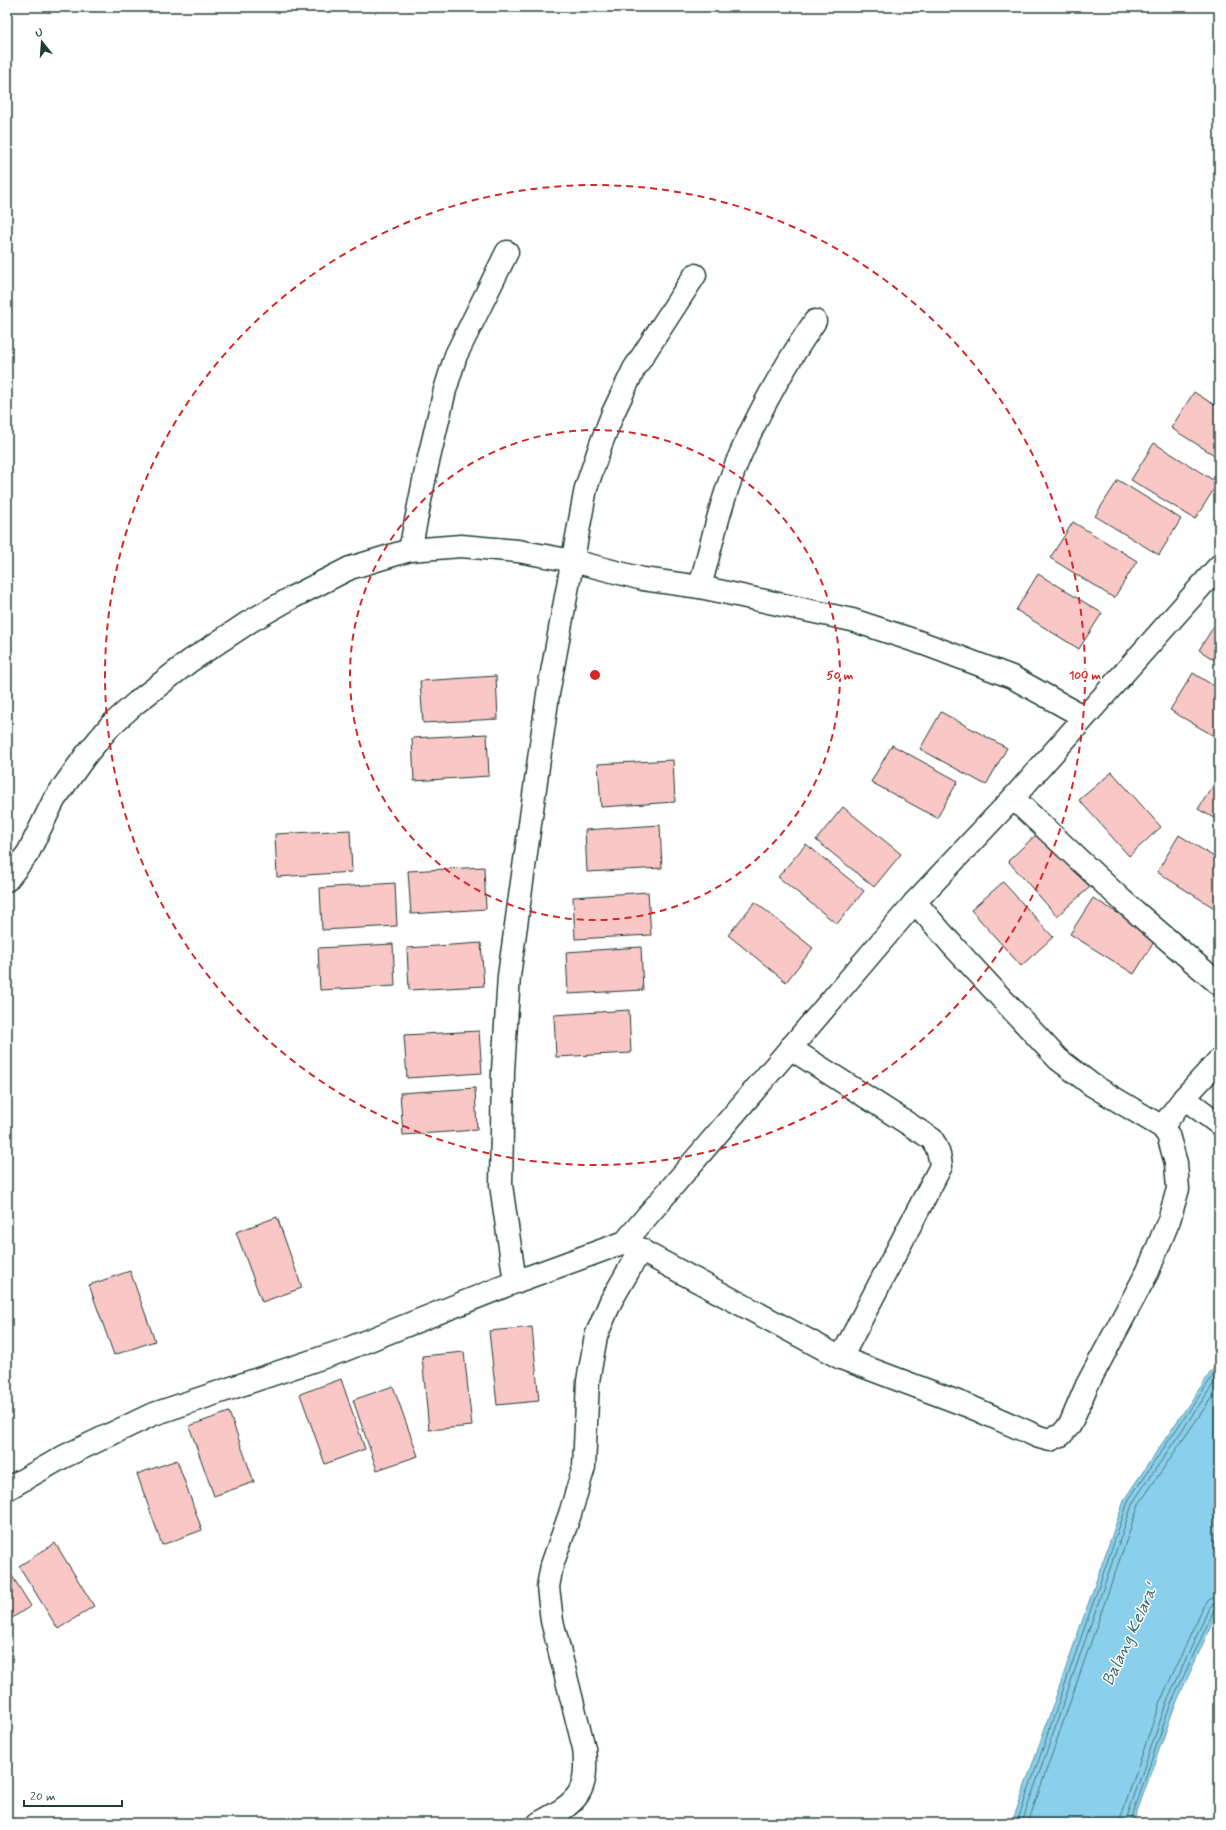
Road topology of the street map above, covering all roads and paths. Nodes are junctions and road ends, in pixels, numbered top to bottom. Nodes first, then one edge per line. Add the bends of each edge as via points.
1 (507, 252) dead end
2 (695, 275) dead end
3 (815, 321) dead end
4 (410, 550) junction
5 (573, 561) junction
6 (1219, 566) edge
7 (700, 587) junction
8 (1084, 717) junction
9 (1013, 798) junction
10 (7, 880) edge
11 (915, 902) junction
12 (1219, 984) edge
13 (790, 1048) junction
14 (1219, 1060) edge
15 (1184, 1098) junction
16 (1219, 1124) edge
17 (1162, 1127) junction
18 (633, 1245) junction
19 (515, 1282) junction
20 (841, 1358) junction
21 (7, 1489) edge
22 (539, 1823) edge

1 - 4 street via 456,355 427,466
2 - 5 street via 634,369 613,413 586,488
3 - 7 street via 790,357 741,453 721,509
4 - 5 street via 460,546 518,551
4 - 10 street via 350,568 286,601 190,661 138,702 110,726 86,755 54,800 28,853
5 - 7 street via 643,579
5 - 19 street via 548,694 509,976 503,1071 502,1185
6 - 8 street
7 - 8 street via 852,620 922,643 1012,677
8 - 9 street
9 - 11 street
9 - 12 street via 1123,901
11 - 13 street
11 - 17 street via 1058,1059 1092,1085
13 - 18 street
13 - 20 street via 932,1139 940,1156 941,1166
14 - 15 street
15 - 16 street
15 - 17 street
17 - 20 street via 1168,1135 1177,1170 1178,1189 1169,1220 1148,1271 1087,1385 1070,1426 1061,1435 1050,1440 1039,1437
18 - 19 street
18 - 20 street
18 - 22 street via 596,1336 588,1381 584,1467 552,1565 548,1587 552,1621 584,1748 584,1785 572,1803
19 - 21 street via 342,1351 151,1416 62,1457

